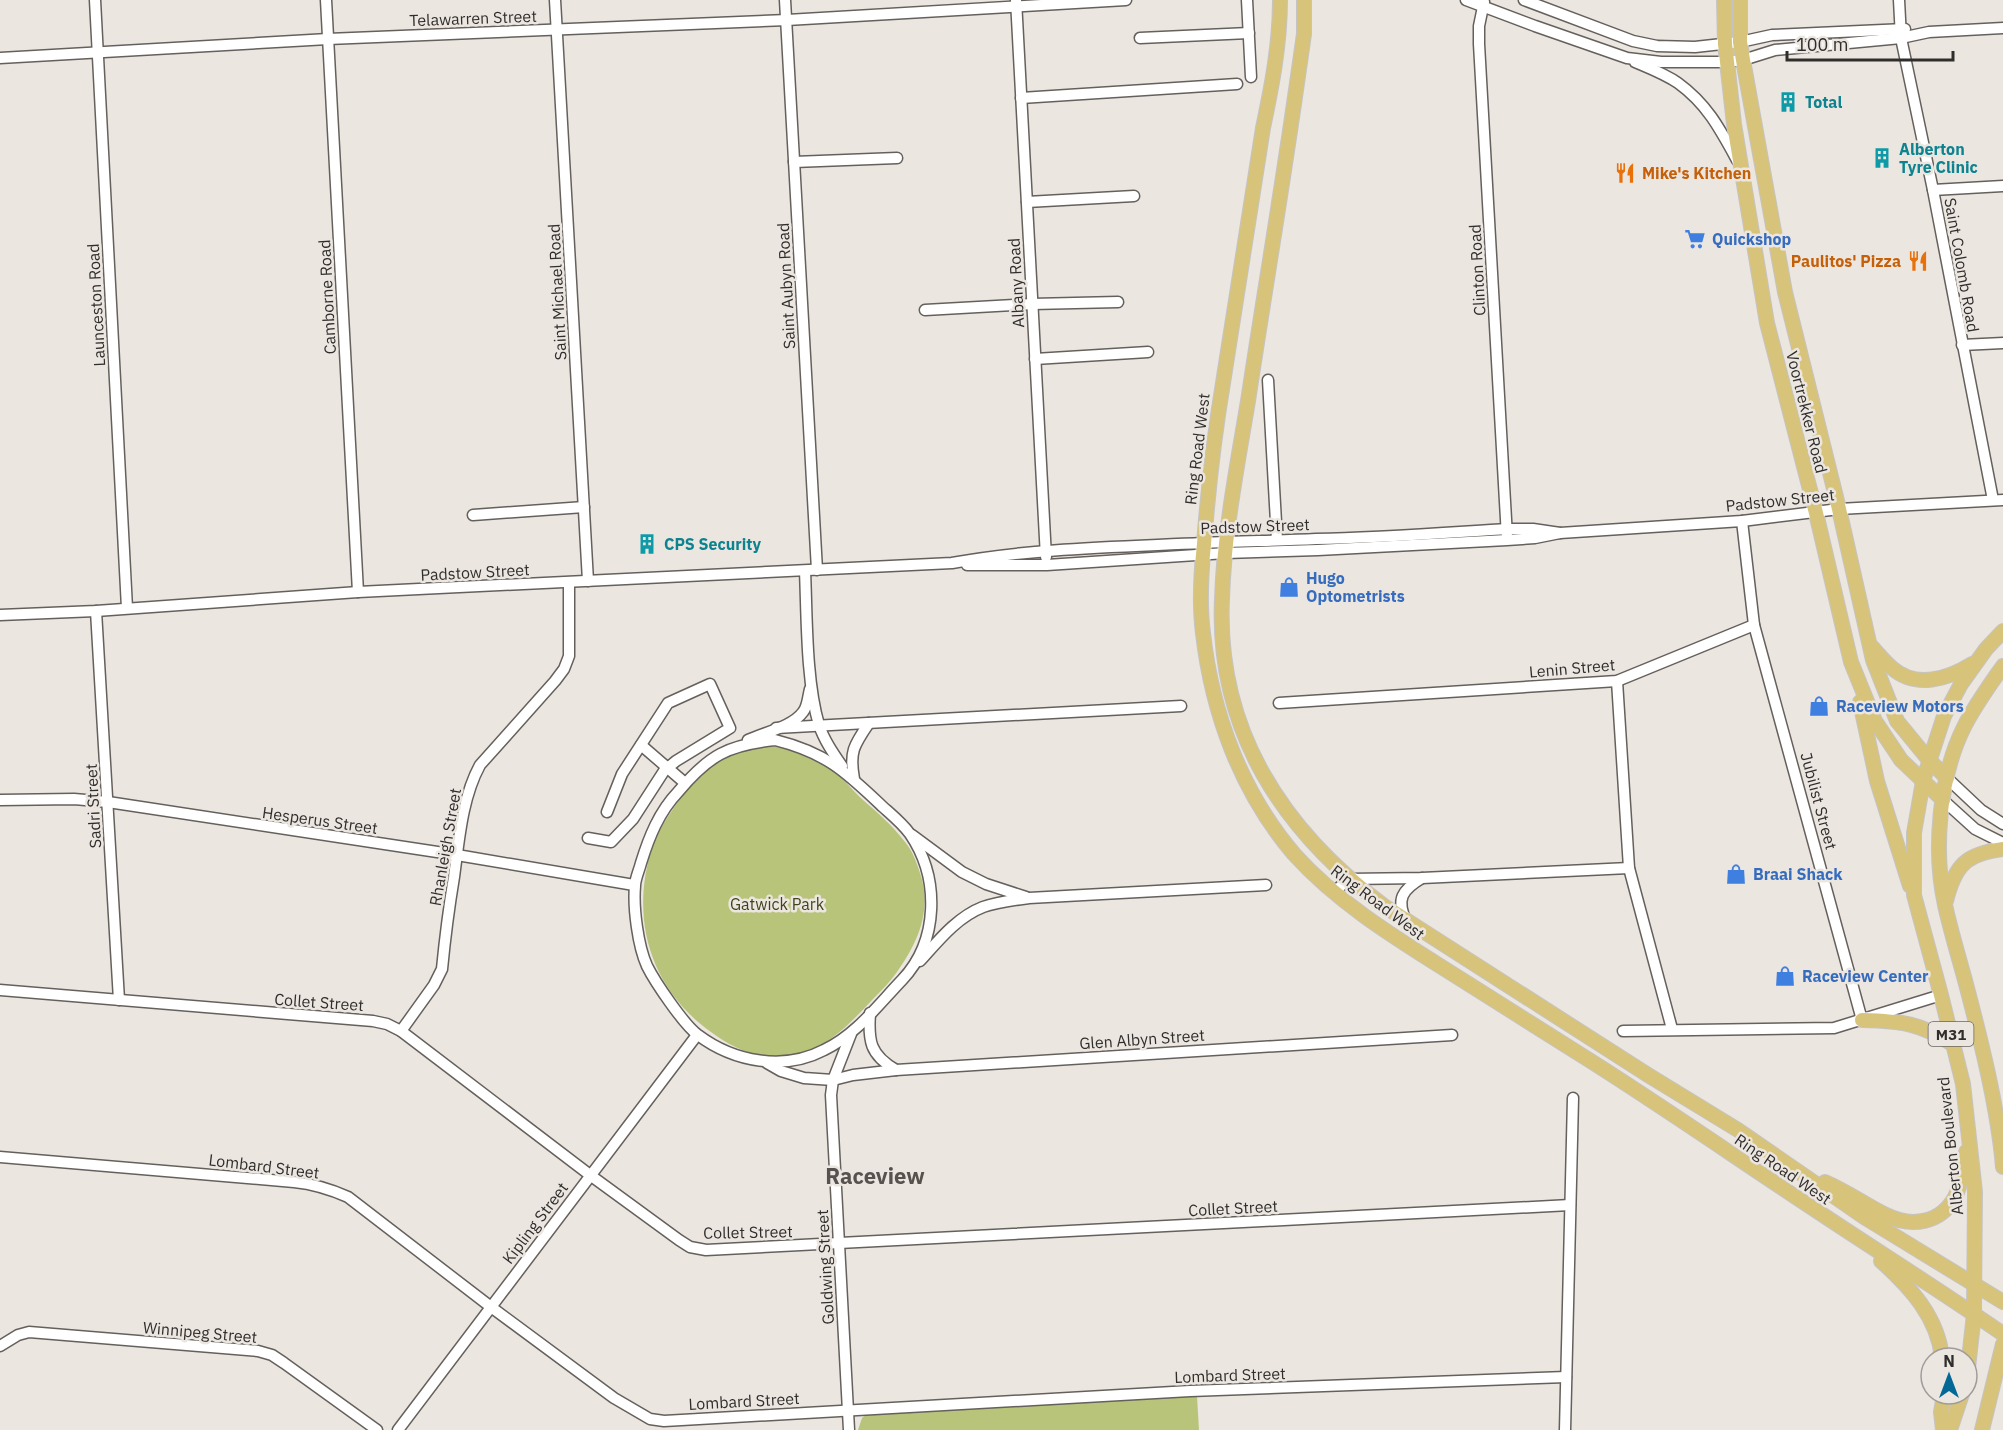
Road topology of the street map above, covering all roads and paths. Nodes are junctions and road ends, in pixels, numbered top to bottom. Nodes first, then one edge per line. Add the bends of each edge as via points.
1 (95, 0) edge
2 (326, 0) edge
3 (555, 0) edge
4 (785, 0) edge
5 (1126, 0) edge
6 (1247, 0) edge
7 (1280, 0) edge
8 (1304, 0) edge
9 (1466, 0) edge
10 (1524, 0) edge
11 (1724, 0) edge
12 (1740, 0) edge
13 (1899, 0) edge
14 (1016, 3) edge
15 (1484, 3) edge
16 (787, 20) junction
17 (2003, 28) edge
18 (557, 29) junction
19 (1249, 33) junction
20 (1900, 33) junction
21 (1140, 38) dead end
22 (328, 39) junction
23 (1740, 42) junction
24 (1725, 44) junction
25 (98, 52) junction
26 (0, 58) edge
27 (1627, 58) junction
28 (1743, 60) junction
29 (1726, 62) junction
30 (1251, 77) dead end
31 (1237, 84) dead end
32 (1021, 98) junction
33 (897, 158) dead end
34 (794, 162) junction
35 (1743, 171) junction
36 (2003, 186) edge
37 (1933, 190) junction
38 (1134, 196) dead end
39 (1027, 202) junction
40 (1118, 302) dead end
41 (1032, 304) junction
42 (925, 310) dead end
43 (2003, 343) edge
44 (1962, 345) junction
45 (1148, 352) dead end
46 (1035, 359) junction
47 (1268, 380) dead end
48 (1998, 500) edge
49 (584, 507) junction
50 (1839, 509) junction
51 (1816, 513) junction
52 (473, 515) dead end
53 (1742, 521) junction
54 (1507, 535) junction
55 (1277, 540) junction
56 (1226, 547) junction
57 (1203, 549) junction
58 (1046, 551) junction
59 (952, 563) junction
60 (1047, 565) junction
61 (817, 570) junction
62 (805, 571) junction
63 (588, 581) junction
64 (569, 583) junction
65 (358, 592) junction
66 (127, 608) junction
67 (96, 611) junction
68 (0, 615) edge
69 (1754, 624) junction
70 (2003, 630) edge
71 (1870, 646) junction
72 (1851, 662) junction
73 (1977, 662) junction
74 (2003, 666) edge
75 (1617, 681) junction
76 (811, 684) junction
77 (1279, 703) dead end
78 (1181, 706) dead end
79 (869, 723) junction
80 (819, 724) junction
81 (776, 728) junction
82 (641, 745) junction
83 (729, 749) junction
84 (1929, 760) junction
85 (667, 768) junction
86 (851, 776) junction
87 (1947, 778) junction
88 (1923, 781) junction
89 (685, 783) junction
90 (0, 800) edge
91 (1943, 800) junction
92 (108, 802) junction
93 (607, 812) dead end
94 (2003, 824) edge
95 (909, 833) junction
96 (588, 838) dead end
97 (2003, 843) edge
98 (2003, 849) edge
99 (457, 855) junction
100 (1629, 868) junction
101 (1422, 878) junction
102 (1349, 879) junction
103 (634, 885) junction
104 (1266, 885) dead end
105 (1334, 892) junction
106 (1914, 895) junction
107 (1029, 898) junction
108 (1945, 904) junction
109 (1407, 922) junction
110 (907, 975) junction
111 (0, 990) edge
112 (1941, 995) junction
113 (118, 1000) junction
114 (870, 1013) junction
115 (1862, 1020) junction
116 (1672, 1029) junction
117 (401, 1030) junction
118 (1623, 1031) dead end
119 (851, 1034) junction
120 (697, 1035) junction
121 (1452, 1035) dead end
122 (1954, 1044) junction
123 (766, 1063) junction
124 (896, 1070) junction
125 (833, 1080) junction
126 (1573, 1098) dead end
127 (1992, 1098) junction
128 (2003, 1126) edge
129 (1968, 1135) junction
130 (0, 1157) edge
131 (2003, 1167) edge
132 (1795, 1170) junction
133 (590, 1175) junction
134 (1570, 1205) junction
135 (1850, 1233) junction
136 (838, 1245) junction
137 (1975, 1284) junction
138 (2003, 1302) edge
139 (491, 1307) junction
140 (1974, 1314) junction
141 (2003, 1334) edge
142 (2003, 1344) edge
143 (0, 1346) edge
144 (1938, 1346) edge
145 (1970, 1346) edge
146 (1566, 1377) junction
147 (1942, 1406) edge
148 (1958, 1406) edge
149 (848, 1410) junction
150 (377, 1430) edge
151 (398, 1430) edge
152 (849, 1430) edge
153 (1565, 1430) edge
154 (1943, 1430) edge
155 (1950, 1430) edge
156 (1982, 1430) edge

1 - 25 street, Launceston Road
2 - 22 street, Camborne Road
3 - 18 street, Saint Michael Road
4 - 16 street, Saint Aubyn Road
5 - 14 street, Telawarren Street
6 - 19 street
7 - 57 main road, Ring Road West via 1273,81 1217,421
8 - 56 main road, Ring Road West via 1304,34 1294,107
9 - 15 street
10 - 24 street via 1633,41 1657,46
11 - 24 main road, Voortrekker Road
12 - 23 main road, Voortrekker Road
13 - 20 street, Saint Colomb Road
14 - 16 street, Telawarren Street
14 - 32 street, Albany Road
15 - 27 street via 1534,26
15 - 54 street, Clinton Road via 1479,44
16 - 18 street, Telawarren Street
16 - 34 street, Saint Aubyn Road
17 - 20 street
18 - 22 street, Telawarren Street
18 - 49 street, Saint Michael Road
19 - 21 street
19 - 30 street
20 - 23 street via 1772,35
20 - 28 street via 1775,50
20 - 37 street, Saint Colomb Road
22 - 25 street, Telawarren Street
22 - 65 street, Camborne Road
23 - 24 street
23 - 28 main road, Voortrekker Road
24 - 29 main road, Voortrekker Road
25 - 26 street, Telawarren Street
25 - 66 street, Launceston Road
27 - 29 street
27 - 35 street via 1676,81 1696,99 1720,128
28 - 29 street
28 - 50 main road, Voortrekker Road via 1785,292
29 - 35 main road, Voortrekker Road
31 - 32 street
32 - 39 street, Albany Road
33 - 34 street
34 - 61 street, Saint Aubyn Road
35 - 51 main road, Voortrekker Road via 1767,323
36 - 37 street
37 - 44 street, Saint Colomb Road
38 - 39 street
39 - 41 street, Albany Road
40 - 41 street
41 - 42 street
41 - 46 street, Albany Road
43 - 44 street
44 - 48 street, Saint Colomb Road
45 - 46 street
46 - 58 street, Albany Road
47 - 55 street
48 - 50 street, Padstow Street
49 - 52 street
49 - 63 street, Saint Michael Road
50 - 51 street, Padstow Street
50 - 71 main road, Voortrekker Road
51 - 53 street, Padstow Street
51 - 72 main road, Voortrekker Road
53 - 54 street, Padstow Street via 1535,538
53 - 69 street
54 - 55 street, Padstow Street
54 - 56 street, Padstow Street via 1318,550
55 - 56 street, Padstow Street
56 - 57 street, Padstow Street
56 - 102 main road, Ring Road West via 1221,600 1226,667 1247,742 1268,784 1296,825
57 - 58 street, Padstow Street
57 - 60 street, Padstow Street
57 - 105 main road, Ring Road West via 1202,629 1208,670 1226,735 1258,804 1292,851
58 - 59 street, Padstow Street
58 - 60 street, Albany Road
59 - 60 street, Padstow Street
59 - 61 street, Padstow Street
61 - 62 street, Padstow Street
62 - 63 street, Padstow Street
62 - 76 street
63 - 64 street, Padstow Street
64 - 65 street, Padstow Street
64 - 99 street, Rhanleigh Street via 568,656 564,669 477,770 469,790
65 - 66 street, Padstow Street
66 - 67 street, Padstow Street
67 - 68 street, Padstow Street
67 - 92 street, Sadri Street
69 - 75 street, Lenin Street
69 - 115 street, Jubilist Street
70 - 73 main road, Alberton Boulevard
71 - 73 main road via 1894,670 1920,681 1949,676
71 - 84 main road, Voortrekker Road via 1897,721
72 - 88 main road, Voortrekker Road via 1875,721 1901,760
72 - 106 main road via 1877,781
73 - 84 main road, Alberton Boulevard via 1944,716
74 - 87 main road via 1963,729
75 - 77 street, Lenin Street
75 - 100 street
76 - 80 street
76 - 81 street via 803,712
78 - 79 street
79 - 80 street
79 - 86 street via 854,749
80 - 81 street
80 - 86 street via 833,753
81 - 83 street
82 - 85 street
82 - 85 street via 668,703 710,684 730,728
82 - 93 street via 622,774
83 - 86 street via 775,740 812,751
83 - 89 street
84 - 87 main road, Voortrekker Road
84 - 88 main road, Alberton Boulevard / M31
85 - 89 street
85 - 96 street via 633,819 610,842
86 - 95 street
87 - 91 main road, M31
87 - 94 street via 1981,810
88 - 91 main road, Voortrekker Road
88 - 106 main road, Alberton Boulevard / M31 via 1914,833
89 - 103 street via 648,839
90 - 92 street, Hesperus Street
91 - 97 street via 1975,829
91 - 108 main road, M31 via 1939,862
92 - 99 street, Hesperus Street
92 - 113 street, Sadri Street
95 - 107 street via 962,872
95 - 110 street via 925,862 932,905 930,931
98 - 108 main road via 1967,860 1954,876
99 - 103 street, Hesperus Street
99 - 117 street, Rhanleigh Street via 442,969
100 - 101 street
100 - 116 street
101 - 102 street
101 - 109 street via 1404,892 1401,905
102 - 105 street
102 - 109 main road, Ring Road West
103 - 120 street via 636,921 647,965 667,999
104 - 107 street
105 - 135 main road, Ring Road West via 1402,943 1635,1088
106 - 112 main road, Alberton Boulevard / M31
107 - 110 street via 984,907 966,916
108 - 127 main road, M31
109 - 132 main road, Ring Road West via 1738,1130
110 - 114 street
111 - 113 street, Collet Street
112 - 115 street
112 - 122 main road, Alberton Boulevard / M31
113 - 117 street, Collet Street via 373,1021
114 - 119 street
114 - 124 street via 869,1040 873,1049
115 - 116 street via 1816,1029
115 - 122 main road via 1919,1026
116 - 118 street
117 - 133 street, Collet Street
119 - 123 street via 809,1056
119 - 125 street, Goldwing Street
120 - 123 street via 727,1051
120 - 133 street, Kipling Street
121 - 124 street, Glen Albyn Street
122 - 129 main road, Alberton Boulevard / M31
123 - 125 street, Glen Albyn Street via 804,1078
124 - 125 street, Glen Albyn Street
125 - 136 street, Goldwing Street
126 - 134 street
127 - 128 main road
127 - 131 main road, M31
129 - 132 main road via 1957,1196 1932,1220 1915,1222 1889,1217 1831,1184
129 - 137 main road, Alberton Boulevard / M31 via 1975,1192
130 - 139 street, Lombard Street via 313,1184 348,1197
132 - 137 main road, Ring Road West
133 - 136 street, Collet Street via 690,1247 706,1250
133 - 139 street, Kipling Street
134 - 136 street, Collet Street
134 - 146 street
135 - 140 main road, Ring Road West
135 - 144 main road via 1911,1289 1926,1311
136 - 149 street, Goldwing Street
137 - 138 main road, Ring Road West
137 - 140 main road, Alberton Boulevard
139 - 149 street, Lombard Street via 614,1398 650,1419
139 - 151 street, Kipling Street
140 - 141 main road, Ring Road West
140 - 145 main road, Alberton Boulevard
142 - 156 main road
143 - 150 street, Winnipeg Street via 29,1332 258,1351 284,1362
146 - 149 street, Lombard Street via 1190,1391
146 - 153 street
147 - 154 main road
148 - 155 main road
149 - 152 street, Goldwing Street

